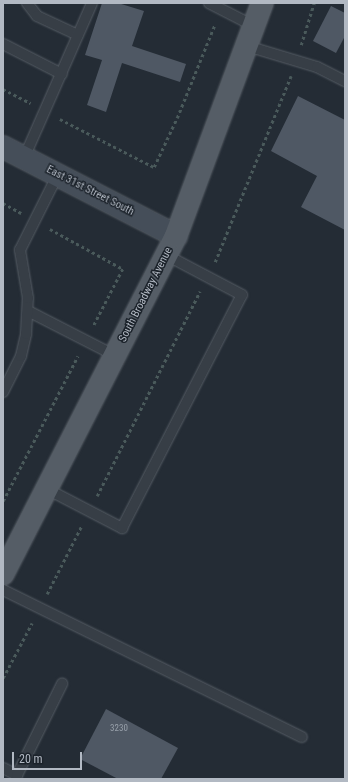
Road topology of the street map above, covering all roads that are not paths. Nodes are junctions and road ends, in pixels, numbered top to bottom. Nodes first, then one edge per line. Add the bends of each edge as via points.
1 (27, 3) edge
2 (92, 3) edge
3 (209, 3) edge
4 (262, 3) edge
5 (78, 35) junction
6 (250, 36) junction
7 (3, 44) edge
8 (62, 74) junction
9 (345, 81) edge
10 (3, 146) edge
11 (24, 158) junction
12 (58, 174) junction
13 (176, 236) junction
14 (166, 255) junction
15 (28, 311) junction
16 (116, 356) junction
17 (3, 392) edge
18 (47, 490) junction
19 (3, 574) edge
20 (3, 590) edge
21 (62, 684) dead end
22 (302, 737) dead end
23 (3, 768) edge

1 - 5 lane via 37,16
2 - 5 lane
3 - 6 lane via 221,9
4 - 6 main road, South Broadway Avenue
5 - 8 lane
6 - 9 lane
6 - 13 main road, South Broadway Avenue
7 - 8 lane
8 - 11 lane
10 - 11 street, East 31st Street South
11 - 12 street, East 31st Street South
12 - 13 street, East 31st Street South
12 - 15 lane via 20,250
13 - 14 main road, South Broadway Avenue
14 - 16 main road, South Broadway Avenue
14 - 18 lane via 242,295 122,528
15 - 16 lane
15 - 17 lane via 21,356
16 - 18 main road, South Broadway Avenue
18 - 19 main road, South Broadway Avenue
20 - 22 lane
21 - 23 lane via 17,775

